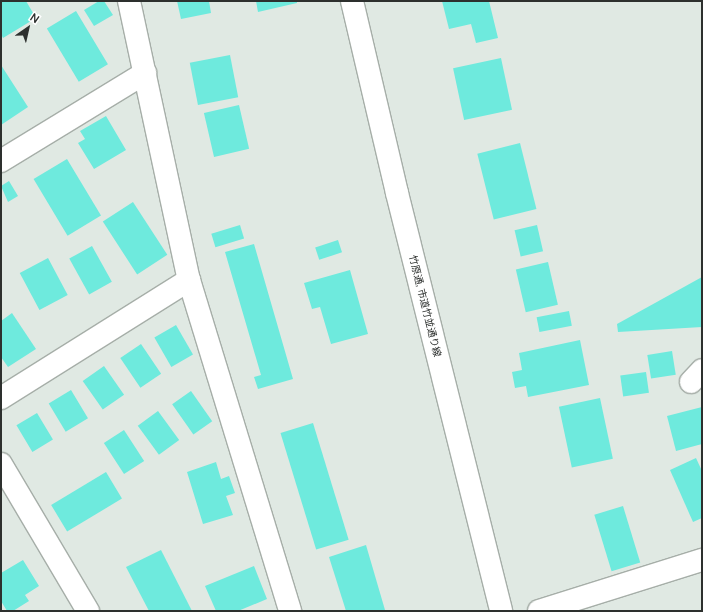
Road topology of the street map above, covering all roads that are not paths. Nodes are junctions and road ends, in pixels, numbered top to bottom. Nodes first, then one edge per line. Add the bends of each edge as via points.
1 (128, 1) edge
2 (352, 1) edge
3 (145, 72) junction
4 (1, 161) edge
5 (189, 280) junction
6 (1, 398) edge
7 (1, 464) edge
8 (702, 560) edge
9 (88, 611) edge
10 (290, 611) edge
11 (501, 611) edge
12 (539, 611) edge

1 - 3 street
2 - 11 street, 竹原通, 市道竹並通り線
3 - 4 street
3 - 5 street
5 - 6 street
5 - 10 street
7 - 9 street
8 - 12 street

